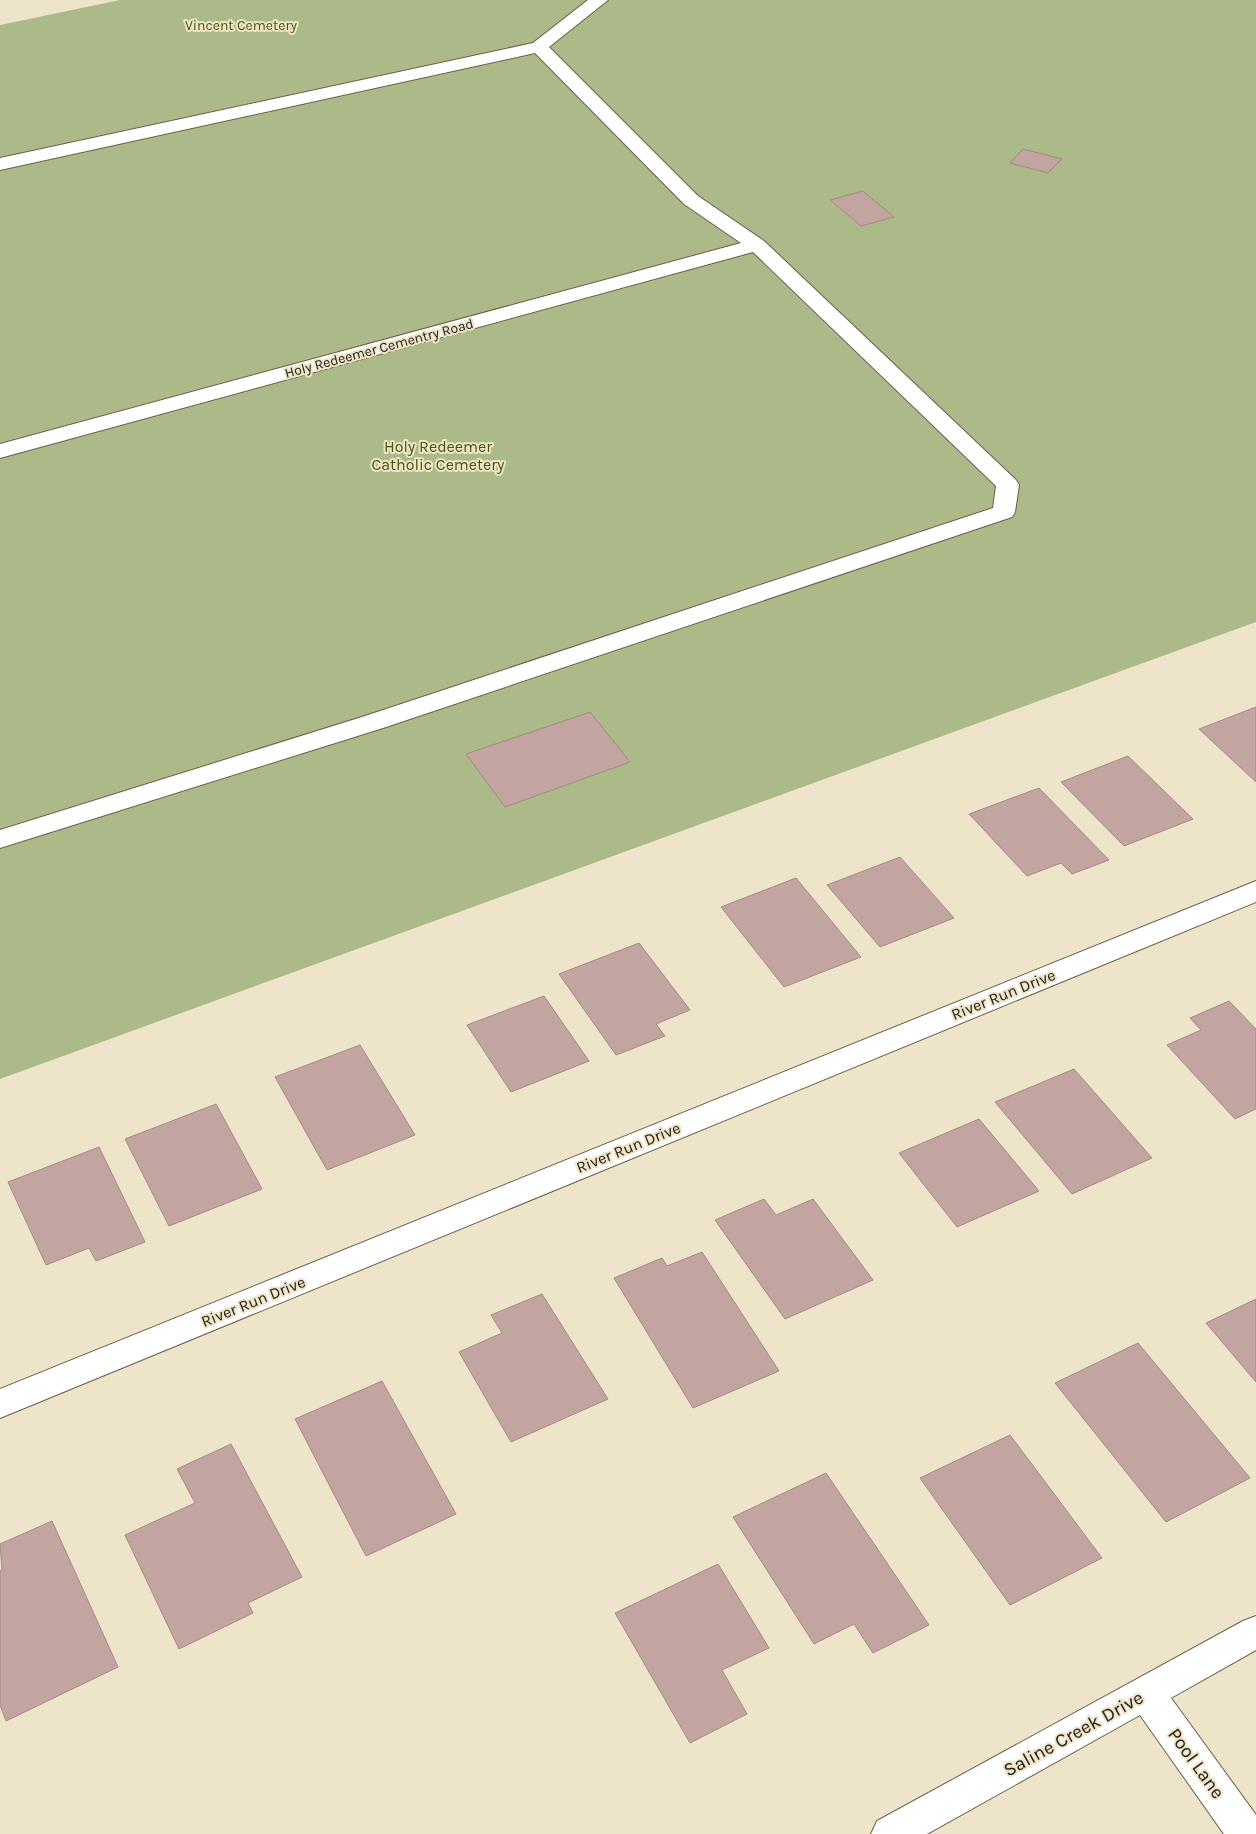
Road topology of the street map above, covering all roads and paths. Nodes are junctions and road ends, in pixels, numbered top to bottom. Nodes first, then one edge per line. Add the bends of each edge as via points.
1 (599, 0) edge
2 (539, 47) junction
3 (0, 164) edge
4 (757, 245) junction
5 (0, 451) edge
6 (0, 839) edge
7 (1256, 890) edge
8 (0, 1404) edge
9 (1256, 1632) edge
10 (1146, 1693) junction
11 (890, 1834) edge
12 (1247, 1834) edge

1 - 2 street
2 - 3 street
2 - 4 street via 691,200
4 - 5 street, Holy Redeemer Cementry Road
4 - 6 street via 1008,485 1004,512 374,722
7 - 8 street, River Run Drive
9 - 10 street, Saline Creek Drive
10 - 11 street, Saline Creek Drive
10 - 12 street, Pool Lane

